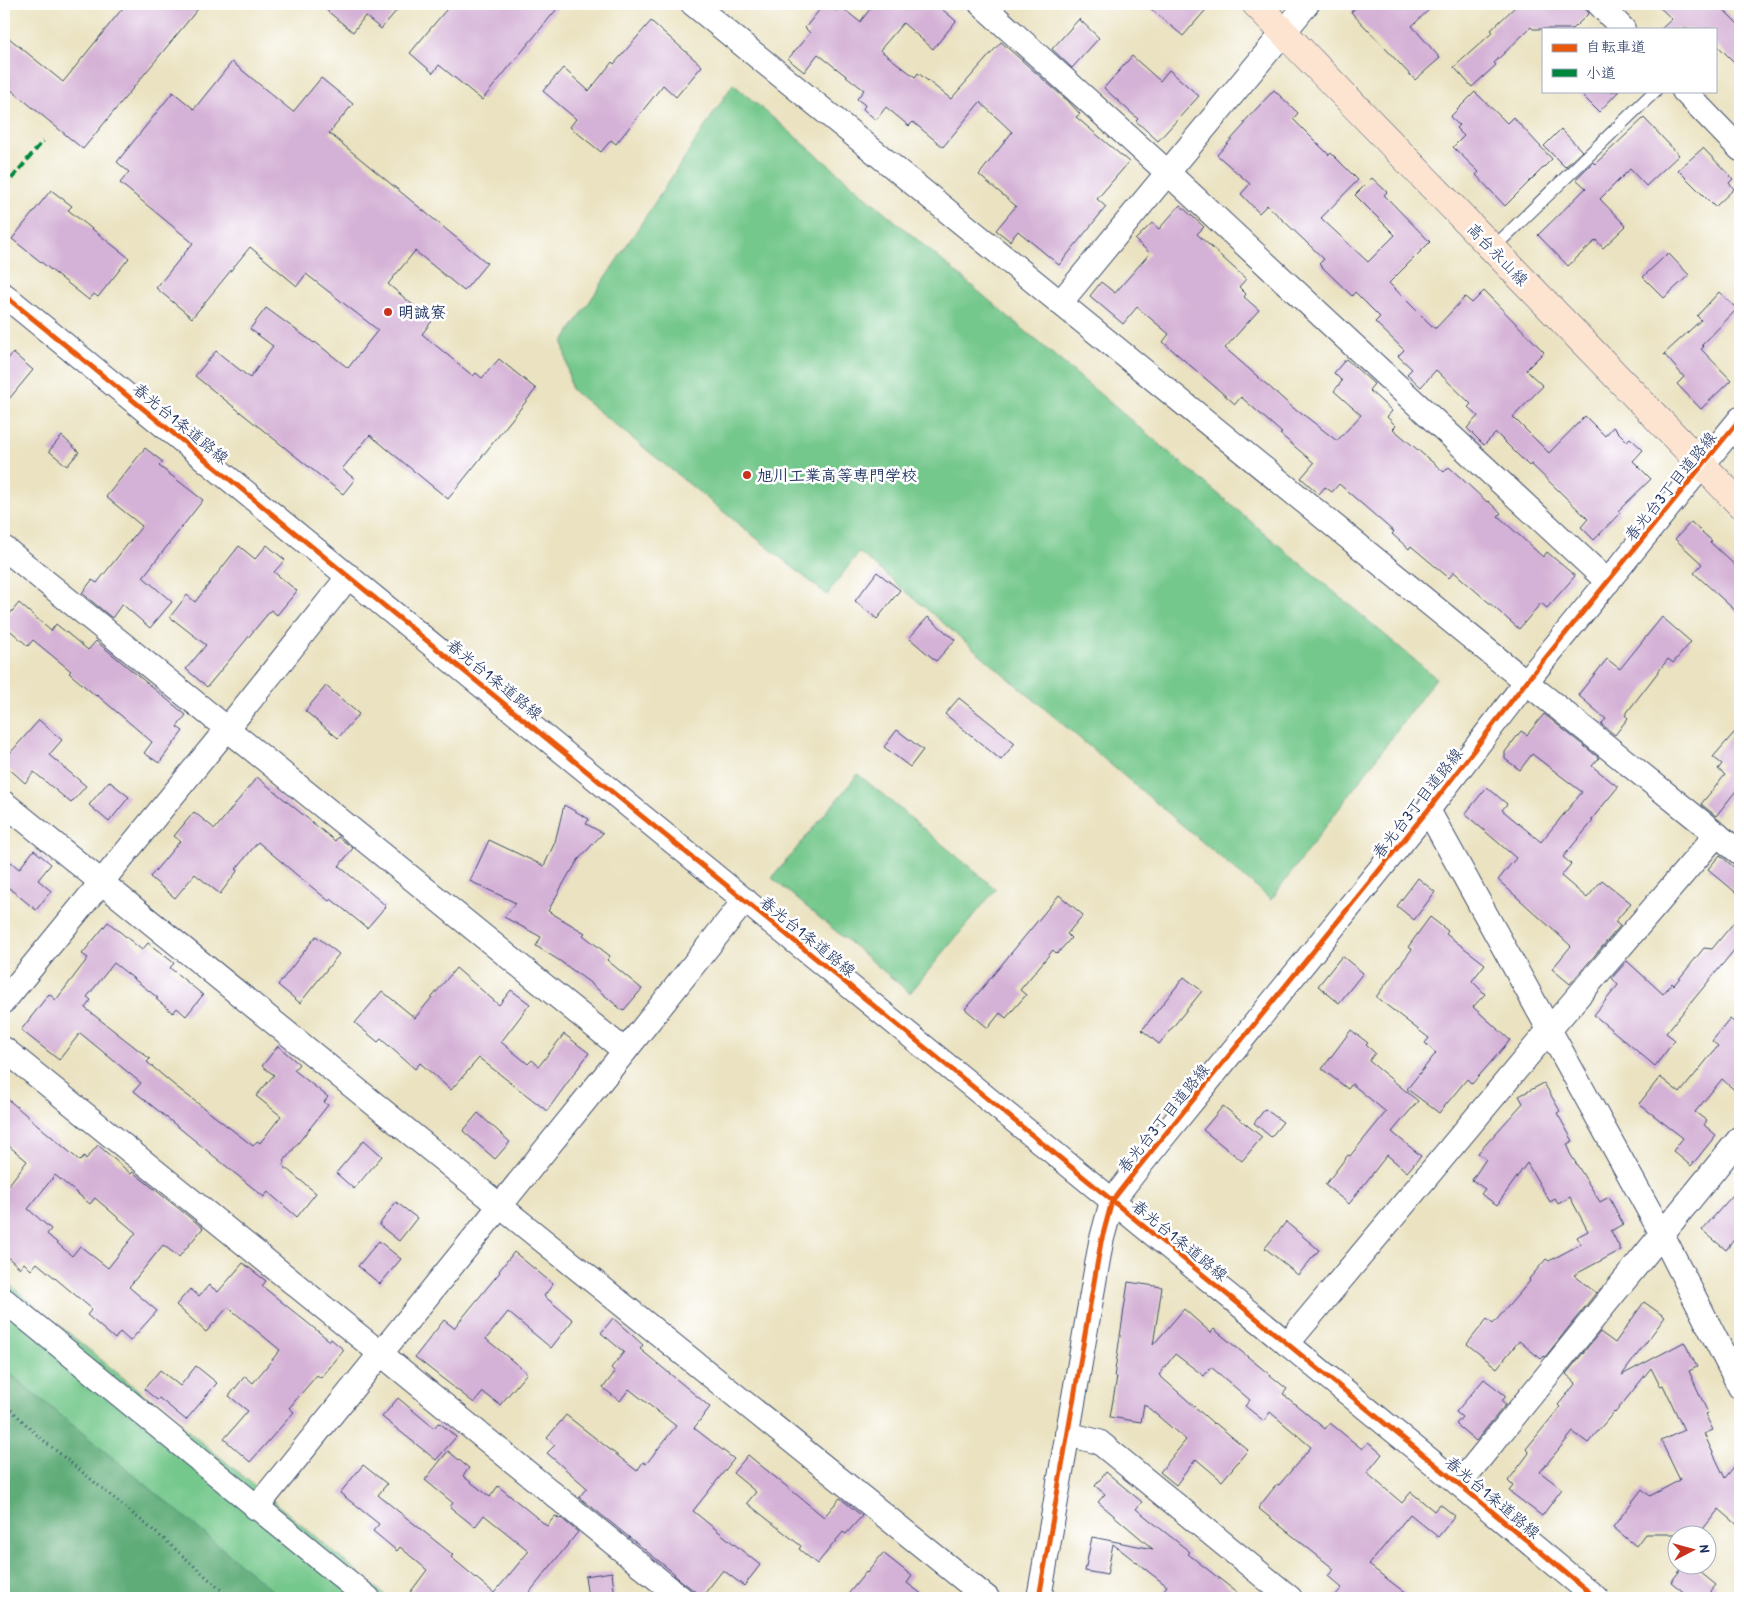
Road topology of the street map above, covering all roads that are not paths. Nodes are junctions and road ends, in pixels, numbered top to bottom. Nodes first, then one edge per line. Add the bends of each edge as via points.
1 (693, 4) edge
2 (981, 4) edge
3 (1256, 4) edge
4 (1307, 4) edge
5 (1599, 4) edge
6 (1622, 28) edge
7 (1284, 32) junction
8 (1654, 92) edge
9 (1685, 92) edge
10 (1740, 149) edge
11 (1167, 172) junction
12 (1493, 248) junction
13 (4, 295) edge
14 (1060, 303) junction
15 (1740, 419) edge
16 (1703, 466) junction
17 (1740, 504) edge
18 (4, 548) edge
19 (349, 576) junction
20 (1608, 582) junction
21 (1526, 682) junction
22 (227, 729) junction
23 (4, 803) edge
24 (1428, 810) junction
25 (1717, 834) junction
26 (1740, 853) edge
27 (101, 882) junction
28 (745, 900) junction
29 (4, 1001) edge
30 (1550, 1029) junction
31 (4, 1049) edge
32 (625, 1052) junction
33 (1740, 1138) edge
34 (1112, 1202) junction
35 (500, 1206) junction
36 (1662, 1234) junction
37 (4, 1300) edge
38 (1287, 1344) junction
39 (380, 1353) junction
40 (1740, 1387) edge
41 (1067, 1434) junction
42 (1459, 1484) junction
43 (256, 1508) junction
44 (368, 1598) edge
45 (681, 1598) edge
46 (987, 1598) edge
47 (1039, 1598) edge
48 (1290, 1598) edge
49 (1596, 1598) edge

1 - 14 street
2 - 11 street
3 - 7 street, 高台永山線
4 - 7 street
5 - 6 street
7 - 11 street
7 - 12 street, 高台永山線
8 - 12 lane
9 - 10 street
11 - 14 street
11 - 20 street
12 - 16 street, 高台永山線
13 - 19 street, 春光台1条道路線
14 - 21 street
15 - 16 street, 春光台3丁目道路線
16 - 17 street, 高台永山線
16 - 20 street, 春光台3丁目道路線
18 - 22 street
19 - 22 street
19 - 28 street, 春光台1条道路線
20 - 21 street, 春光台3丁目道路線
21 - 24 street, 春光台3丁目道路線
21 - 25 street
22 - 27 street
22 - 32 street
23 - 27 street
24 - 30 street
24 - 34 street, 春光台3丁目道路線
25 - 26 street
25 - 30 street
27 - 29 street
27 - 35 street
28 - 32 street
28 - 34 street, 春光台1条道路線
30 - 36 street
30 - 38 street
31 - 39 street
32 - 35 street
33 - 36 street
34 - 38 street, 春光台1条道路線
34 - 41 street via 1101,1242
35 - 39 street
35 - 46 street
36 - 40 street
36 - 42 street
37 - 43 street
38 - 42 street, 春光台1条道路線
39 - 43 street
39 - 45 street
41 - 47 street
41 - 48 street via 1099,1442
42 - 49 street, 春光台1条道路線
43 - 44 street

